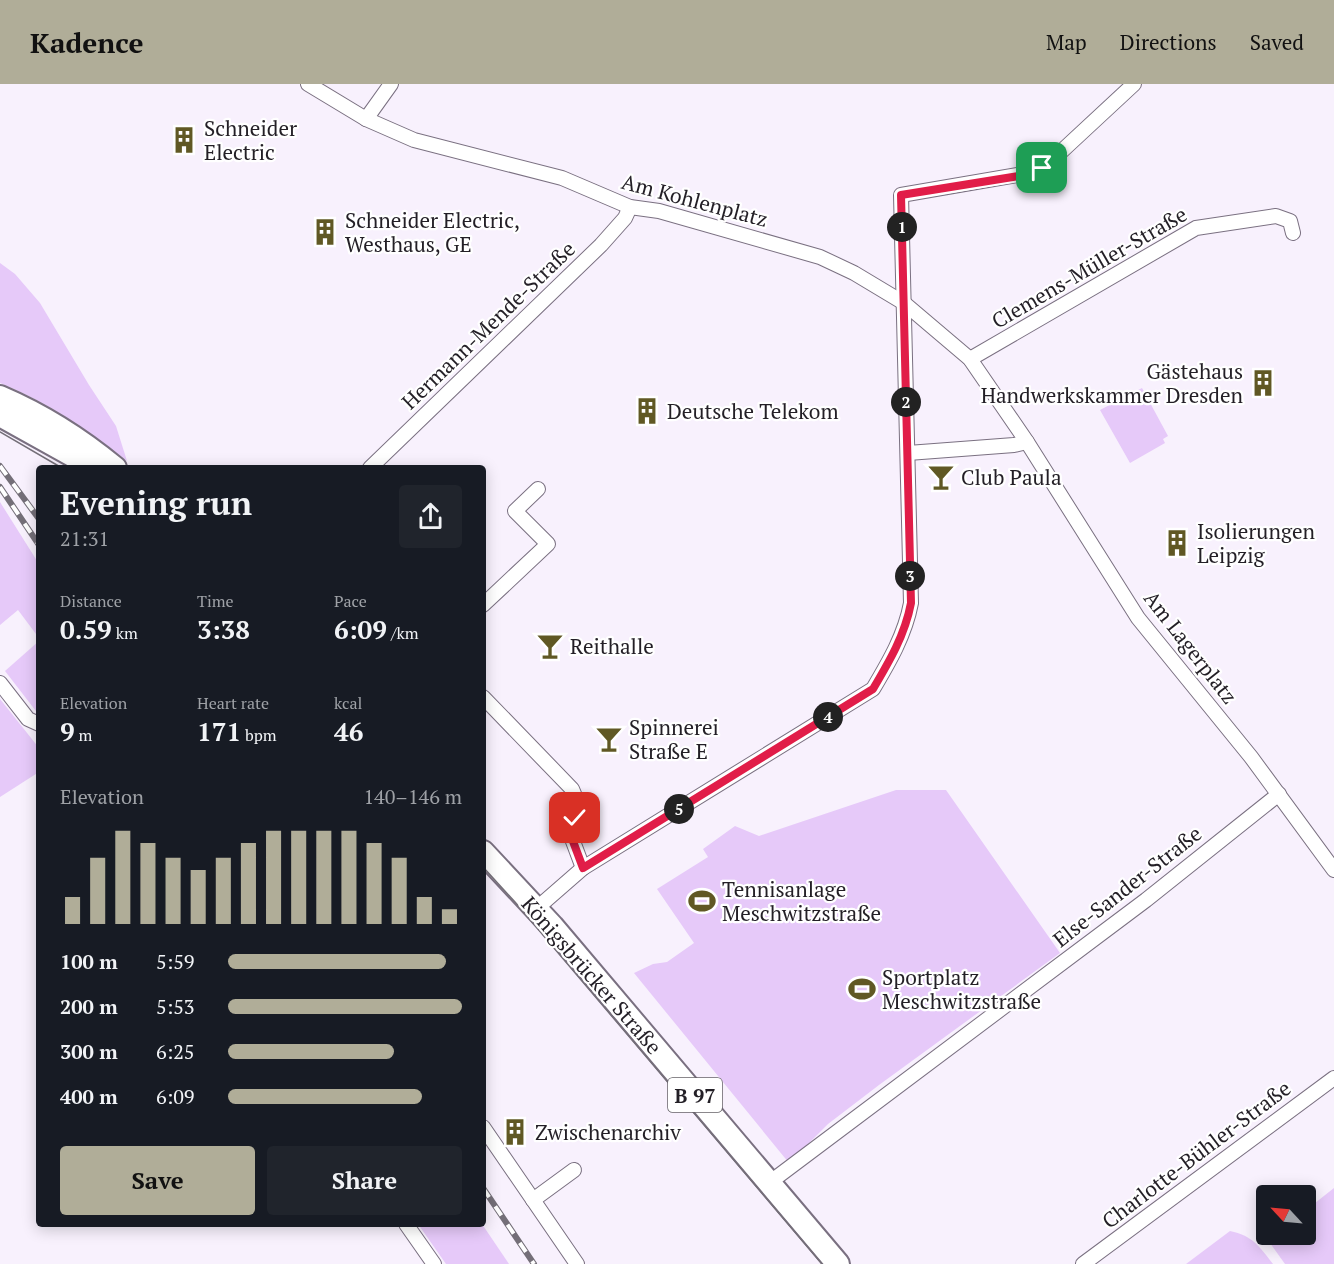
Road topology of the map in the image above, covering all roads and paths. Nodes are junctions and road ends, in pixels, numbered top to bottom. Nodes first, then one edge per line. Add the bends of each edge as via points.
1 (308, 84) edge
2 (391, 84) edge
3 (1134, 84) edge
4 (366, 119) junction
5 (630, 207) junction
6 (1293, 233) dead end
7 (904, 303) junction
8 (970, 359) junction
9 (1, 409) edge
10 (1027, 442) junction
11 (908, 453) junction
12 (89, 465) edge
13 (111, 465) edge
14 (373, 465) edge
15 (538, 489) dead end
16 (486, 602) edge
17 (0, 683) edge
18 (486, 700) edge
19 (36, 723) edge
20 (1279, 794) junction
21 (486, 855) edge
22 (583, 868) junction
23 (1334, 870) edge
24 (536, 909) junction
25 (1334, 1078) edge
26 (486, 1131) edge
27 (574, 1170) dead end
28 (769, 1183) junction
29 (533, 1200) junction
30 (408, 1227) edge
31 (434, 1264) edge
32 (577, 1264) edge
33 (838, 1264) edge
34 (1083, 1264) edge

1 - 4 street, Am Kohlenplatz
2 - 4 street
3 - 7 street via 1050,162 1034,172 901,195
4 - 5 street, Am Kohlenplatz via 414,140 562,178
5 - 7 street, Am Kohlenplatz via 659,211 820,257
5 - 14 street, Hermann-Mende-Straße via 601,245
6 - 8 street, Clemens-Müller-Straße via 1290,221 1276,216 1196,228
7 - 8 street, Am Lagerplatz
7 - 11 street
8 - 10 street, Am Lagerplatz
9 - 12 main road
9 - 13 main road via 49,421
10 - 11 street
10 - 20 street, Am Lagerplatz via 1138,618
11 - 22 street via 911,603 894,653 873,689
15 - 16 street via 515,511 548,544
17 - 19 street via 28,719
18 - 22 street via 572,789 577,801 571,836
20 - 23 street, Am Lagerplatz
20 - 28 street, Else-Sander-Straße via 1146,900
21 - 24 main road, Königsbrücker Straße / B 97
22 - 24 street
24 - 28 main road, Königsbrücker Straße / B 97
25 - 34 street, Charlotte-Bühler-Straße
26 - 29 street
27 - 29 street
28 - 33 main road, Königsbrücker Straße / B 97
29 - 32 street
30 - 31 street

